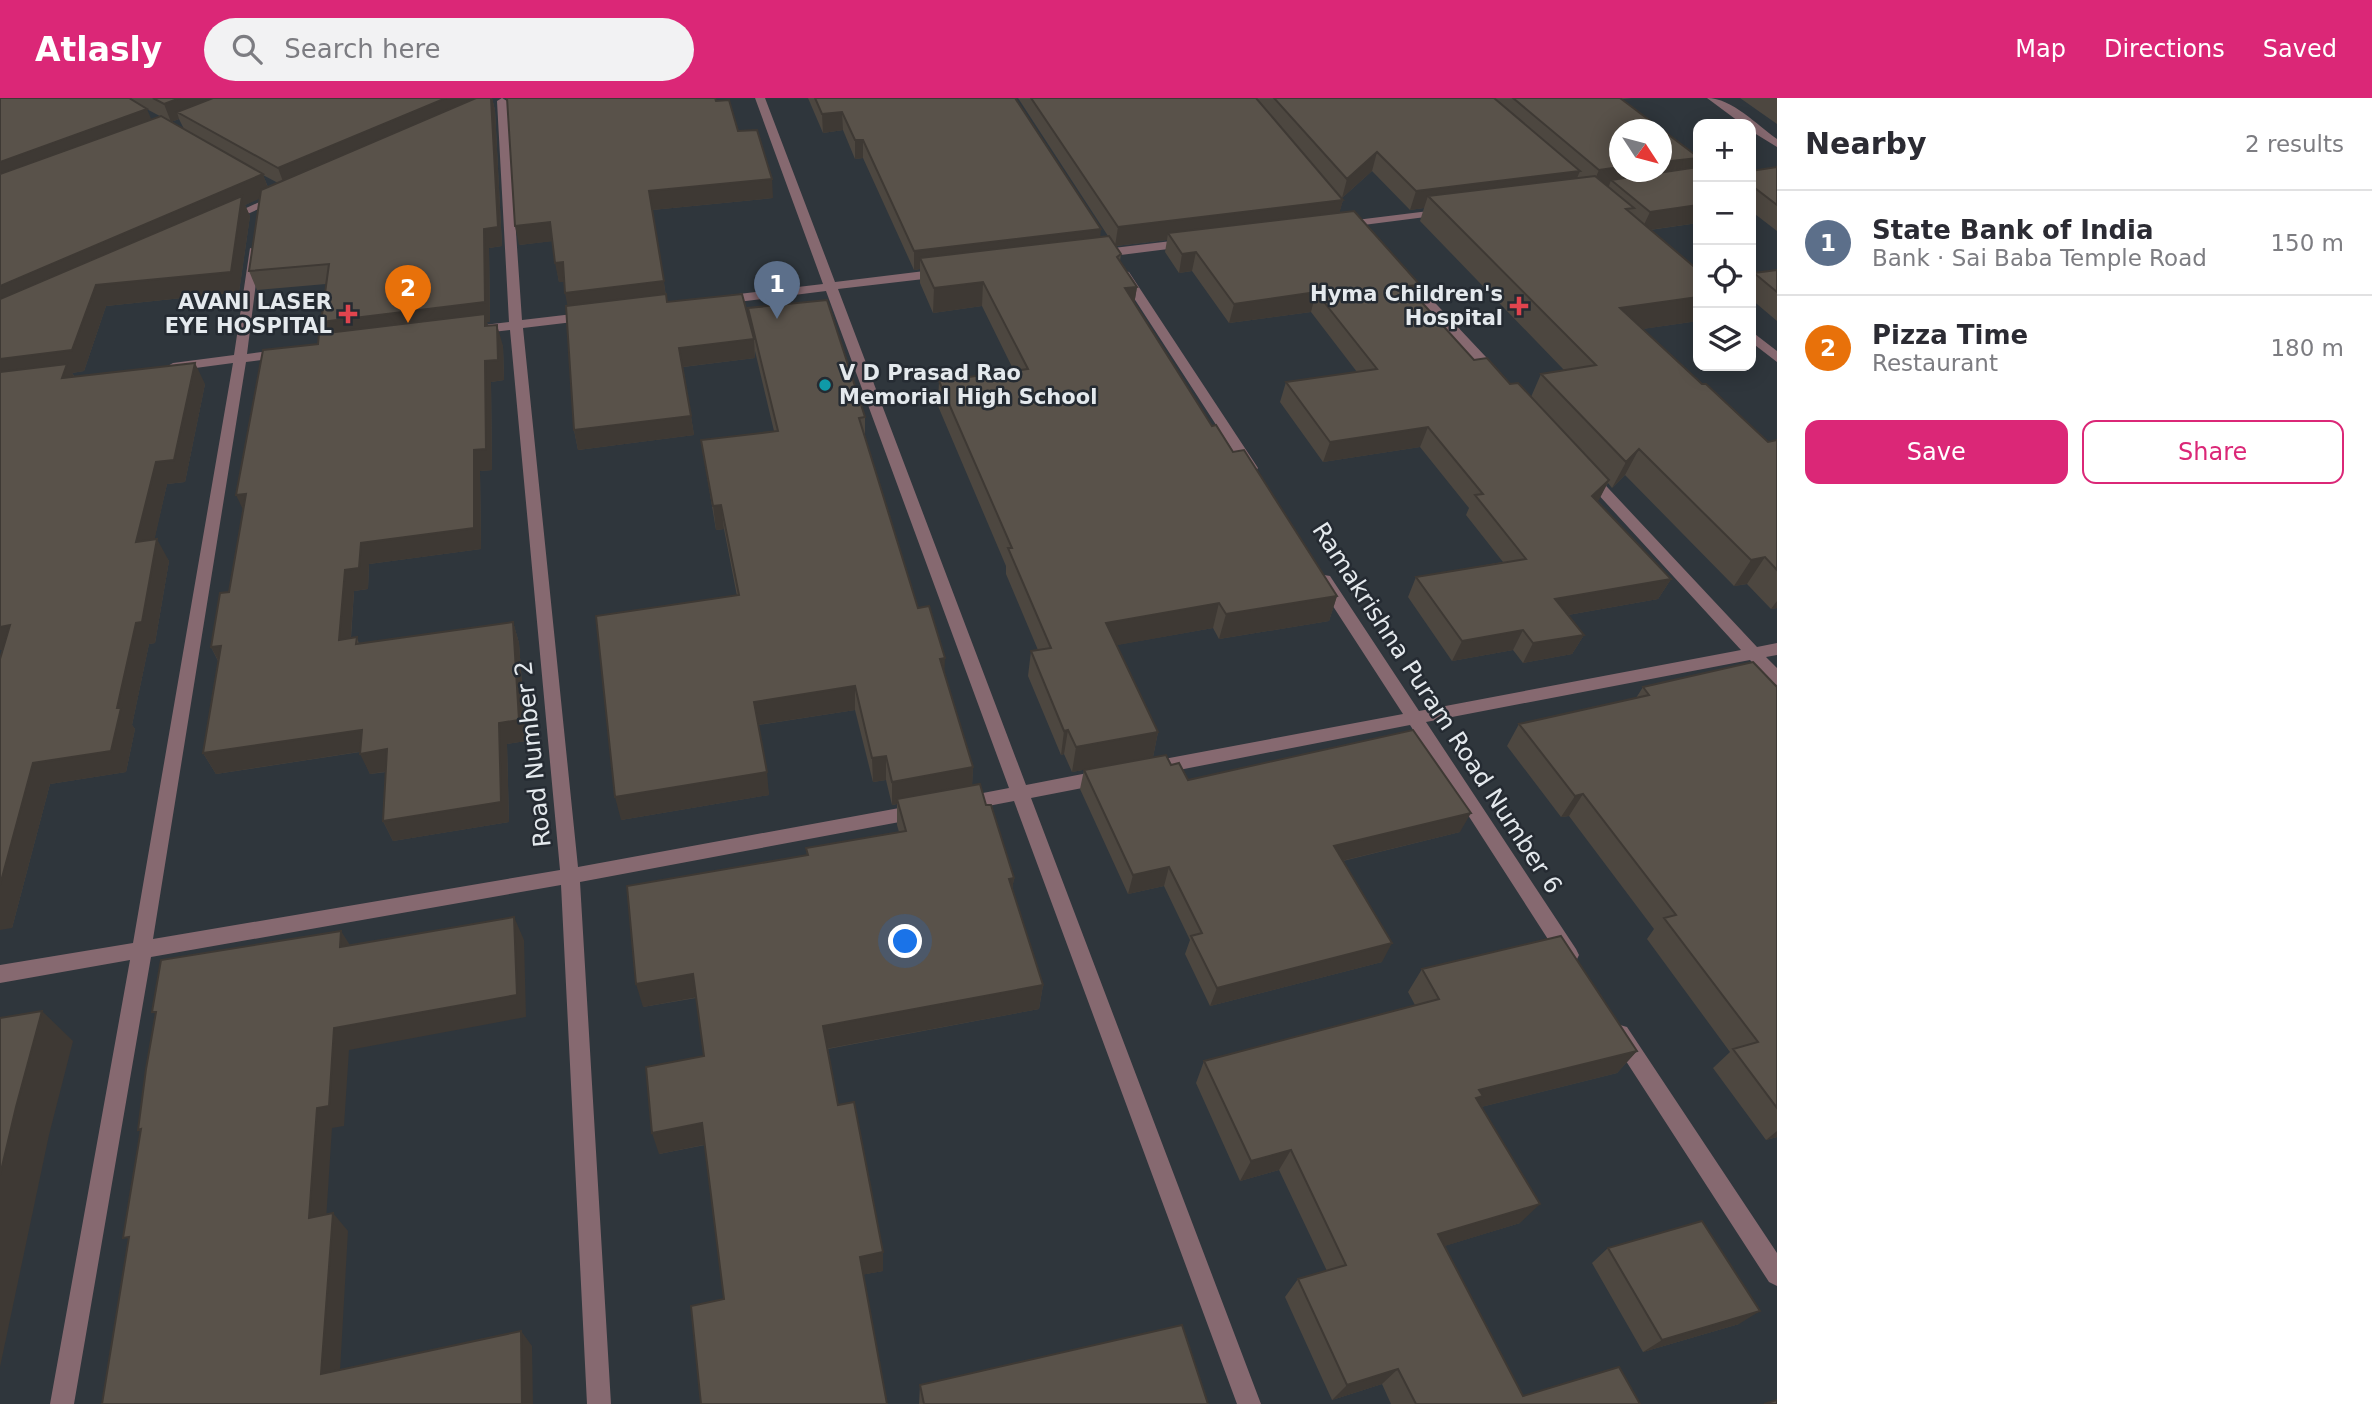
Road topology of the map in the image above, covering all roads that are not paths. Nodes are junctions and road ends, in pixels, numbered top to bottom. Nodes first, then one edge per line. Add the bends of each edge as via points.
1 (760, 98) edge
2 (1712, 98) edge
3 (500, 102) edge
4 (1742, 119) edge
5 (1756, 129) edge
6 (1777, 144) edge
7 (274, 188) edge
8 (260, 206) junction
9 (1465, 210) edge
10 (210, 227) edge
11 (1327, 227) edge
12 (1096, 231) edge
13 (1205, 241) edge
14 (1110, 253) junction
15 (1084, 256) edge
16 (1392, 264) edge
17 (951, 272) edge
18 (831, 287) junction
19 (708, 302) edge
20 (598, 315) edge
21 (516, 325) junction
22 (460, 332) edge
23 (1756, 339) edge
24 (295, 352) edge
25 (1777, 358) edge
26 (240, 359) junction
27 (160, 368) edge
28 (1506, 387) edge
29 (1582, 469) edge
30 (1262, 485) edge
31 (1315, 566) edge
32 (1777, 649) edge
33 (1753, 653) junction
34 (1777, 679) edge
35 (1414, 718) junction
36 (1023, 793) junction
37 (570, 876) junction
38 (142, 949) junction
39 (1580, 973) edge
40 (0, 975) edge
41 (1611, 1019) edge
42 (1777, 1274) edge
43 (62, 1404) edge
44 (599, 1404) edge
45 (1249, 1404) edge

1 - 18 street
2 - 4 street
3 - 21 street, Road Number 2
5 - 6 street
7 - 8 street via 285,195
8 - 10 street
8 - 26 street
9 - 11 street
12 - 14 street
13 - 14 street
14 - 15 street
14 - 30 street
16 - 28 street
17 - 18 street
18 - 19 street
18 - 36 street
20 - 21 street
21 - 22 street
21 - 37 street, Road Number 2
23 - 25 street
24 - 26 street
26 - 27 street
26 - 38 street
29 - 33 street
31 - 35 street, Ramakrishna Puram Road Number 6
32 - 33 street
33 - 34 street
33 - 35 street
35 - 36 street
35 - 39 street, Ramakrishna Puram Road Number 6
36 - 37 street
36 - 45 street
37 - 38 street
37 - 44 street, Road Number 2
38 - 40 street
38 - 43 street
41 - 42 street

